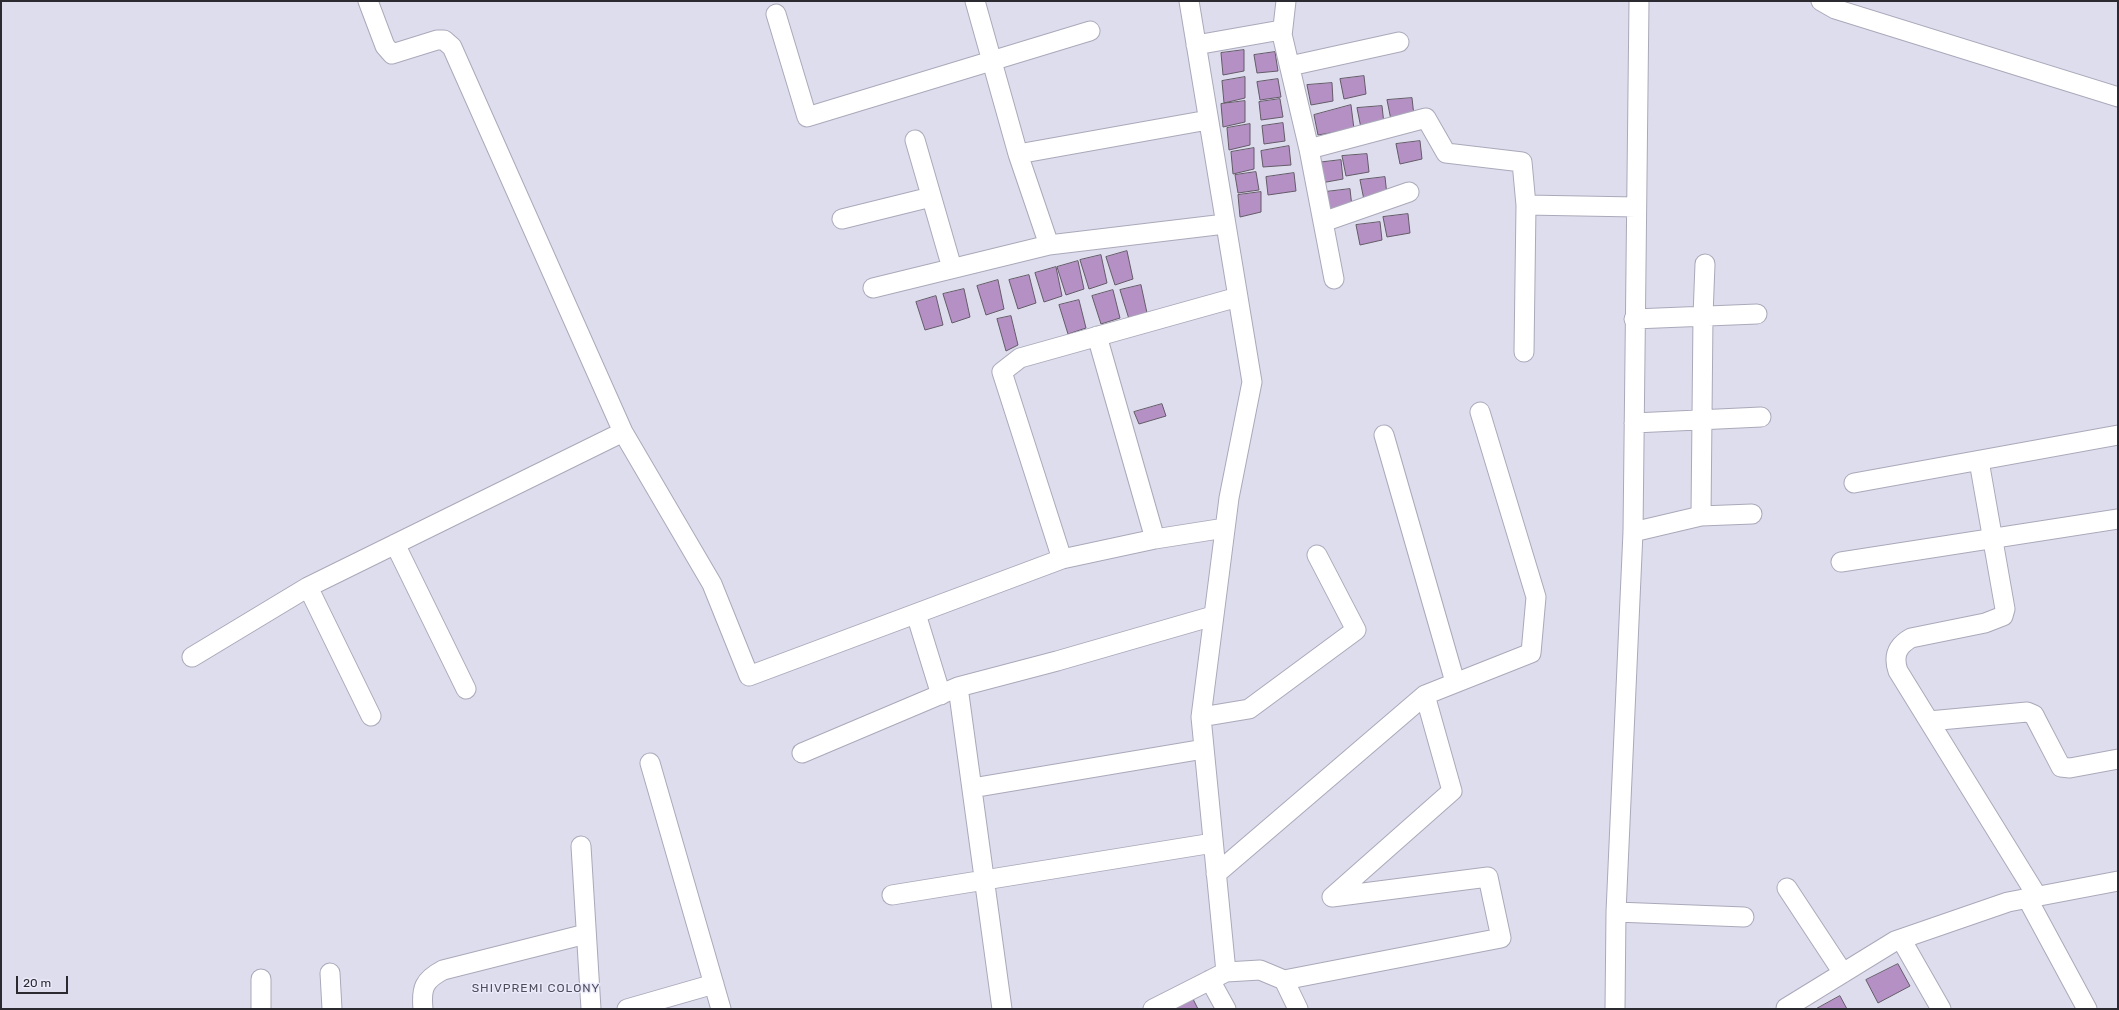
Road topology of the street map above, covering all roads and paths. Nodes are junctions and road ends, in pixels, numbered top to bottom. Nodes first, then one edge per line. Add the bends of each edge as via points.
1 (368, 1) edge
2 (975, 1) edge
3 (1189, 1) edge
4 (1286, 1) edge
5 (1639, 1) edge
6 (1821, 1) edge
7 (776, 14) dead end
8 (1090, 31) dead end
9 (1282, 36) junction
10 (1399, 42) dead end
11 (1196, 46) junction
12 (992, 60) junction
13 (1290, 66) junction
14 (2118, 97) edge
15 (1208, 120) junction
16 (915, 140) dead end
17 (1309, 149) junction
18 (1018, 154) junction
19 (1410, 192) dead end
20 (931, 197) junction
21 (1526, 205) junction
22 (1636, 207) junction
23 (842, 219) dead end
24 (1323, 222) junction
25 (1225, 224) junction
26 (1049, 245) junction
27 (1705, 264) dead end
28 (952, 268) junction
29 (1334, 279) dead end
30 (872, 288) dead end
31 (1238, 297) junction
32 (1757, 314) dead end
33 (1703, 316) junction
34 (1634, 319) junction
35 (1097, 336) junction
36 (1524, 352) dead end
37 (1480, 412) dead end
38 (1761, 417) dead end
39 (1702, 420) junction
40 (1634, 423) junction
41 (624, 432) junction
42 (1384, 435) dead end
43 (2118, 435) edge
44 (1979, 461) junction
45 (1854, 483) dead end
46 (1752, 514) dead end
47 (1701, 516) junction
48 (2118, 519) edge
49 (1225, 528) junction
50 (1633, 532) junction
51 (1994, 538) junction
52 (1155, 539) junction
53 (394, 544) junction
54 (1317, 555) dead end
55 (1062, 559) junction
56 (1841, 562) dead end
57 (308, 587) junction
58 (916, 614) junction
59 (1213, 616) junction
60 (192, 657) dead end
61 (1455, 682) junction
62 (466, 689) dead end
63 (949, 691) junction
64 (1425, 695) junction
65 (371, 716) dead end
66 (1201, 717) junction
67 (1929, 721) junction
68 (1204, 750) junction
69 (802, 753) dead end
70 (2118, 759) edge
71 (650, 763) dead end
72 (972, 788) junction
73 (1213, 843) junction
74 (580, 846) dead end
75 (1216, 874) junction
76 (984, 880) junction
77 (2118, 881) edge
78 (1787, 888) dead end
79 (892, 895) dead end
80 (2032, 897) junction
81 (1616, 912) junction
82 (1744, 917) dead end
83 (586, 934) junction
84 (1902, 939) junction
85 (330, 973) dead end
86 (1843, 973) junction
87 (1218, 976) junction
88 (261, 979) dead end
89 (1284, 980) junction
90 (714, 984) junction
91 (261, 1009) edge
92 (332, 1009) edge
93 (423, 1009) edge
94 (591, 1009) edge
95 (627, 1009) edge
96 (721, 1009) edge
97 (1002, 1009) edge
98 (1153, 1009) edge
99 (1226, 1009) edge
100 (1298, 1009) edge
101 (1614, 1009) edge
102 (1785, 1009) edge
103 (1941, 1009) edge
104 (2086, 1009) edge

1 - 41 street via 386,46 392,54 437,40 444,40 452,47
2 - 12 street
3 - 11 street
4 - 9 street
5 - 22 street
6 - 14 street via 1835,9
7 - 12 street via 807,117
8 - 12 street
9 - 11 street via 1281,30
9 - 13 street
10 - 13 street
11 - 15 street
12 - 18 street
13 - 17 street
15 - 18 street
15 - 25 street
16 - 20 street
17 - 21 street via 1426,118 1446,153 1522,162
17 - 24 street
18 - 26 street
19 - 24 street
20 - 23 street
20 - 28 street
21 - 22 street
21 - 36 street
22 - 34 street
24 - 29 street
25 - 26 street
25 - 31 street
26 - 28 street
27 - 33 street
28 - 30 street
31 - 35 street
31 - 49 street via 1252,382
32 - 33 street
33 - 34 street
33 - 39 street
34 - 40 street
35 - 52 street
35 - 55 street via 1020,358 1002,372
37 - 61 street via 1536,597 1531,653
38 - 39 street
39 - 40 street
39 - 47 street
40 - 50 street
41 - 53 street
41 - 58 street via 712,584 749,676
42 - 61 street
43 - 44 street
44 - 45 street
44 - 51 street
46 - 47 street
47 - 50 street
48 - 51 street
49 - 52 street
49 - 59 street
50 - 81 street
51 - 56 street
51 - 67 street via 2005,609 2003,616 1985,623 1911,638 1902,643 1896,652 1898,671
52 - 55 street
53 - 57 street
53 - 62 street
54 - 66 street via 1356,630 1249,709
55 - 58 street
57 - 60 street
57 - 65 street
58 - 63 street
59 - 63 street
59 - 66 street
61 - 64 street
63 - 69 street
63 - 72 street
64 - 75 street
64 - 89 street via 1452,791 1332,897 1488,877 1501,938
66 - 68 street
67 - 70 street via 2027,712 2034,715 2061,767 2070,768
67 - 80 street
68 - 72 street
68 - 73 street
71 - 90 street
72 - 76 street
73 - 75 street
73 - 76 street
74 - 83 street
75 - 87 street
76 - 79 street
76 - 97 street
77 - 80 street
78 - 86 street
80 - 84 street via 2008,902
80 - 104 street
81 - 82 street
81 - 101 street
83 - 93 street via 443,970 431,976 424,985 421,996
83 - 94 street
84 - 86 street
84 - 103 street
85 - 92 street
86 - 102 street
87 - 89 street via 1260,970
87 - 98 street
87 - 99 street
88 - 91 street
89 - 100 street
90 - 95 street
90 - 96 street

